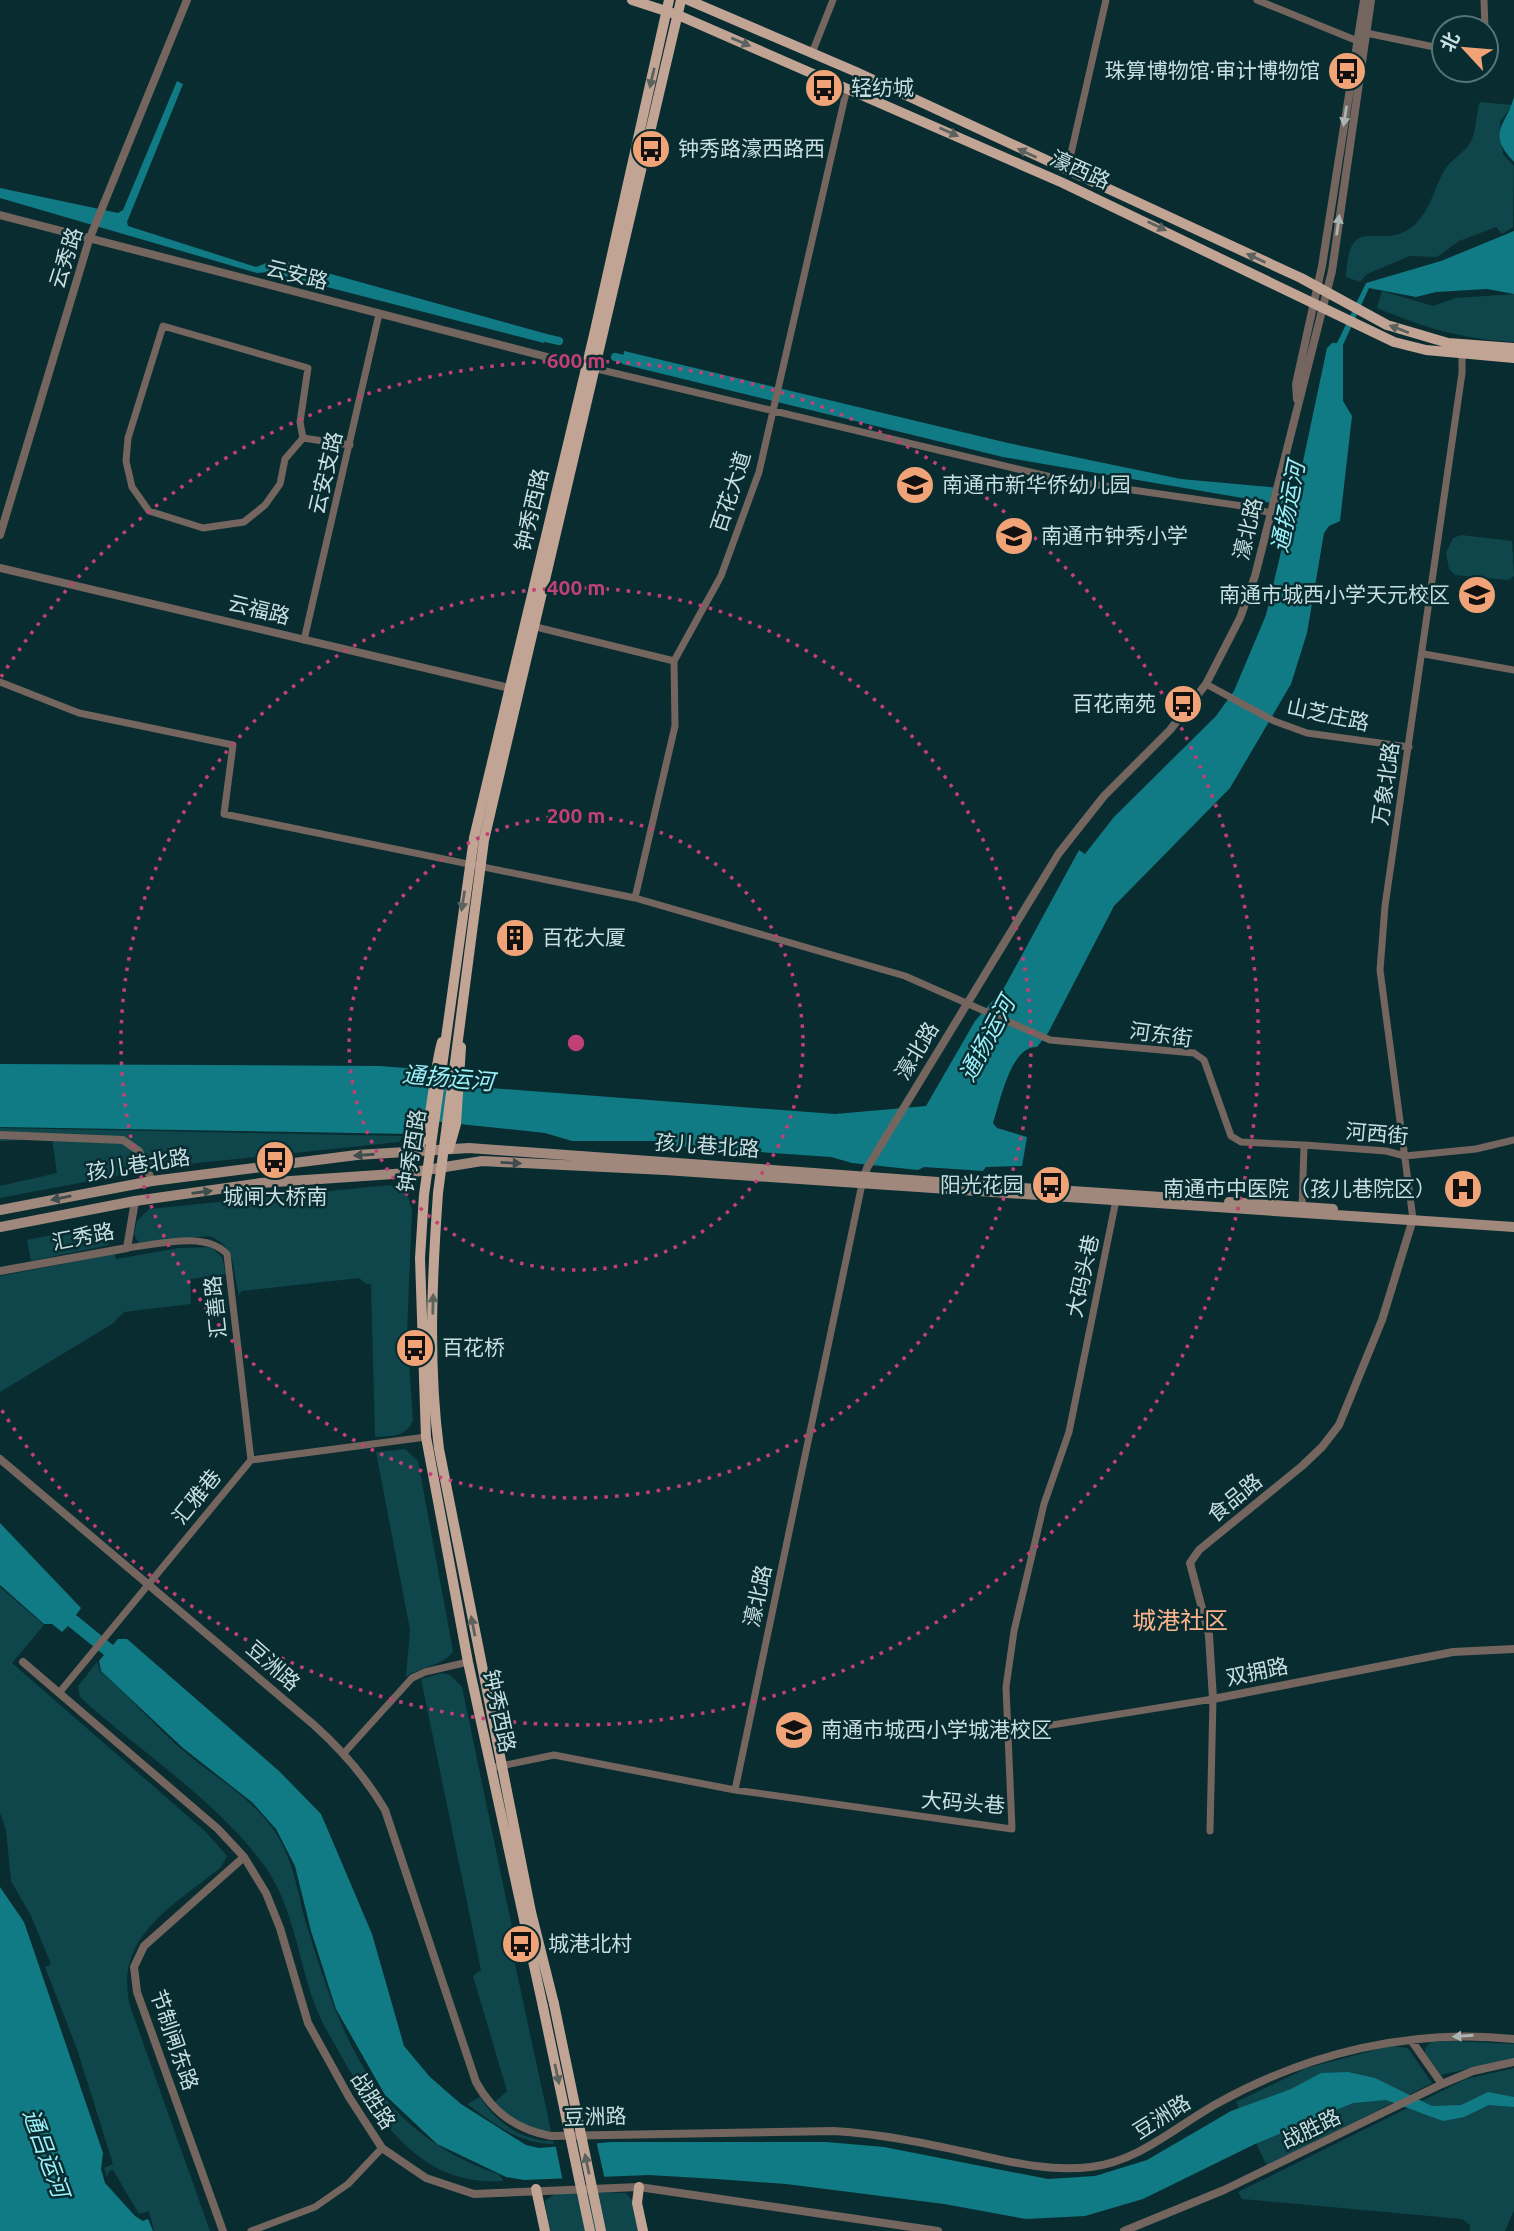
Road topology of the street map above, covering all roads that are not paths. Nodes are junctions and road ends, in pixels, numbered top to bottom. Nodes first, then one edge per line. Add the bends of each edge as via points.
1 (187, 0) edge
2 (632, 0) edge
3 (681, 0) edge
4 (688, 0) edge
5 (833, 0) edge
6 (1106, 0) edge
7 (1257, 0) edge
8 (1364, 0) edge
9 (1371, 0) edge
10 (668, 5) edge
11 (678, 15) junction
12 (1366, 33) junction
13 (1361, 43) junction
14 (1430, 46) edge
15 (812, 52) junction
16 (847, 88) junction
17 (1067, 171) junction
18 (0, 215) edge
19 (89, 240) junction
20 (1323, 290) junction
21 (1319, 306) junction
22 (379, 314) junction
23 (1514, 348) edge
24 (1462, 354) junction
25 (1514, 358) edge
26 (591, 368) junction
27 (773, 409) junction
28 (303, 438) junction
29 (351, 444) junction
30 (1271, 510) junction
31 (0, 535) edge
32 (0, 568) edge
33 (529, 625) junction
34 (304, 640) junction
35 (1424, 654) junction
36 (674, 661) junction
37 (1514, 670) edge
38 (0, 682) edge
39 (1206, 684) junction
40 (510, 688) junction
41 (1409, 747) junction
42 (475, 864) junction
43 (635, 898) junction
44 (967, 1003) junction
45 (455, 1020) junction
46 (446, 1085) junction
47 (442, 1122) junction
48 (0, 1135) edge
49 (1514, 1140) edge
50 (1304, 1145) junction
51 (432, 1150) junction
52 (403, 1153) junction
53 (1405, 1156) junction
54 (445, 1157) junction
55 (428, 1170) junction
56 (864, 1177) junction
57 (152, 1181) junction
58 (1116, 1199) junction
59 (135, 1201) junction
60 (0, 1210) edge
61 (1302, 1210) junction
62 (1413, 1219) junction
63 (0, 1227) edge
64 (1514, 1227) edge
65 (127, 1248) junction
66 (0, 1271) edge
67 (426, 1437) junction
68 (0, 1459) edge
69 (250, 1460) junction
70 (149, 1584) junction
71 (1514, 1649) edge
72 (23, 1662) dead end
73 (468, 1662) junction
74 (60, 1693) junction
75 (1213, 1699) junction
76 (1008, 1732) junction
77 (345, 1752) junction
78 (496, 1767) junction
79 (735, 1790) junction
80 (1210, 1831) dead end
81 (244, 1857) junction
82 (548, 2006) junction
83 (1514, 2039) edge
84 (1412, 2040) junction
85 (1514, 2062) edge
86 (1442, 2084) junction
87 (382, 2148) junction
88 (639, 2187) junction
89 (536, 2189) junction
90 (897, 2228) edge
91 (1140, 2228) edge
92 (223, 2231) edge
93 (251, 2231) edge
94 (545, 2231) edge
95 (590, 2231) edge
96 (601, 2231) edge
97 (643, 2231) edge
98 (938, 2231) edge
99 (1124, 2231) edge

1 - 19 street, 云秀路
2 - 10 main road, 濠西路
3 - 11 main road, 钟秀西路
4 - 15 main road, 濠西路
5 - 15 street
6 - 17 street
7 - 13 street
8 - 13 street, 濠北路
9 - 12 street, 濠北路
10 - 11 main road, 濠西路
10 -> 26 main road, 钟秀西路
11 -> 16 main road, 濠西路
11 - 26 main road, 钟秀西路
12 - 13 street, 濠北路
12 - 14 street
13 - 20 street, 濠北路
17 -> 15 main road, 濠西路
16 -> 21 main road, 濠西路 via 1150,223
16 - 27 street, 百花大道
20 -> 17 main road, 濠西路
18 - 19 street, 云安路
19 - 22 street, 云安路
19 - 31 street, 云秀路
20 - 21 street, 濠北路
23 -> 20 main road, 濠西路 via 1432,340 1340,302
21 - 24 main road, 濠西路 via 1410,347
21 - 30 street, 濠北路 via 1296,384 1297,405
22 - 26 street, 云安路
22 - 29 street, 云安支路
24 - 25 main road, 濠西路
24 - 35 street, 万象北路
26 - 27 street
26 - 33 main road, 钟秀西路
27 - 30 street via 1063,480
27 - 36 street, 百花大道 via 759,472 721,576
28 - 28 street via 285,459 272,494 244,522 203,528 149,511 132,487 128,438 163,326 308,368 300,422
28 - 29 street
29 - 34 street, 云安支路
30 - 39 street, 濠北路 via 1240,618
32 - 34 street, 云福路
33 - 36 street
33 - 40 main road, 钟秀西路
33 - 42 main road, 钟秀西路
34 - 40 street, 云福路
35 - 37 street
35 - 41 street, 万象北路
36 - 43 street, 百花大道 via 675,726
38 - 42 street, 河东街 via 79,713 233,745 224,814
39 - 41 street, 山芝庄路 via 1274,721 1307,733
39 - 44 street, 濠北路 via 1170,730 1079,825
40 - 42 main road, 钟秀西路
41 - 53 street, 万象北路 via 1380,970
42 - 43 street, 河东街
42 - 45 main road, 钟秀西路
43 - 44 street, 河东街 via 863,962
44 - 50 street, 河东街 via 1050,1040 1194,1053 1204,1060 1231,1136 1241,1142
44 - 56 street, 濠北路
45 - 46 main road, 钟秀西路
45 - 46 main road
46 - 47 main road, 钟秀西路
46 - 47 main road
47 - 51 main road, 钟秀西路
47 - 52 main road via 418,1146
47 - 54 main road, 钟秀西路
48 - 57 street via 123,1140 139,1151
49 - 53 street, 河西街
50 - 53 street, 河西街
50 - 61 street
51 - 52 main road, 孩儿巷北路
51 - 54 main road, 孩儿巷北路
51 - 55 main road, 钟秀西路
52 -> 57 main road, 孩儿巷北路
53 - 62 street, 万象北路
54 - 55 main road, 孩儿巷北路
54 - 56 main road, 孩儿巷北路
54 -> 56 main road, 孩儿巷北路
78 -> 54 main road, 钟秀西路 via 434,1411 434,1251
59 -> 55 main road, 孩儿巷北路 via 261,1184
55 - 67 main road, 钟秀西路 via 420,1258
56 - 58 main road, 孩儿巷北路
56 - 61 main road, 孩儿巷北路
56 - 79 street, 濠北路
57 -> 60 main road, 孩儿巷北路
58 - 61 main road, 孩儿巷北路
58 - 76 street, 大码头巷 via 1069,1432 1044,1504 1014,1631 1006,1687
59 - 63 main road, 孩儿巷北路
59 - 65 street, 汇秀路
61 - 62 main road, 孩儿巷北路
62 - 64 main road, 孩儿巷北路
62 - 75 street, 食品路 via 1382,1320 1339,1425 1303,1466 1199,1550 1190,1563 1209,1635
65 - 66 street, 汇秀路
65 - 69 street, 汇善路 via 198,1241 220,1247 226,1254
67 - 69 street, 汇雅巷
67 - 73 main road, 钟秀西路
68 - 70 street, 豆洲路
69 - 70 street, 汇雅巷
70 - 74 street, 汇雅巷
70 - 77 street, 豆洲路
71 - 75 street, 双拥路 via 1453,1651
72 - 74 street, 战胜路
73 - 77 street via 412,1678
73 - 78 main road, 钟秀西路
74 - 81 street, 战胜路 via 218,1829
75 - 76 street, 双拥路
75 - 80 street, 食品路
76 - 79 street, 大码头巷 via 1012,1829
77 - 84 street, 豆洲路 via 385,1810 476,2082 493,2108 534,2133 834,2131 877,2134 1045,2169 1093,2167 1139,2153 1212,2107 1286,2071 1325,2056
78 - 79 street, 大码头巷 via 554,1755
78 - 82 main road, 钟秀西路
81 - 87 street, 战胜路 via 280,1928 307,2023
81 - 92 street, 节制闸东路 via 144,1946 134,1967 137,1992
82 -> 95 main road, 钟秀西路, bridge
96 -> 82 main road, 钟秀西路, bridge
83 -> 84 street, 豆洲路 via 1475,2035
84 - 86 street
85 - 86 street, 战胜路 via 1473,2070
86 - 91 street, 战胜路
87 - 89 street, 战胜路 via 426,2178 450,2188 486,2194
87 - 93 street via 348,2184 316,2207
88 - 89 street, 战胜路
88 - 90 street, 战胜路
88 - 97 main road
89 - 94 main road
90 - 98 street, 战胜路
91 - 99 street, 战胜路

